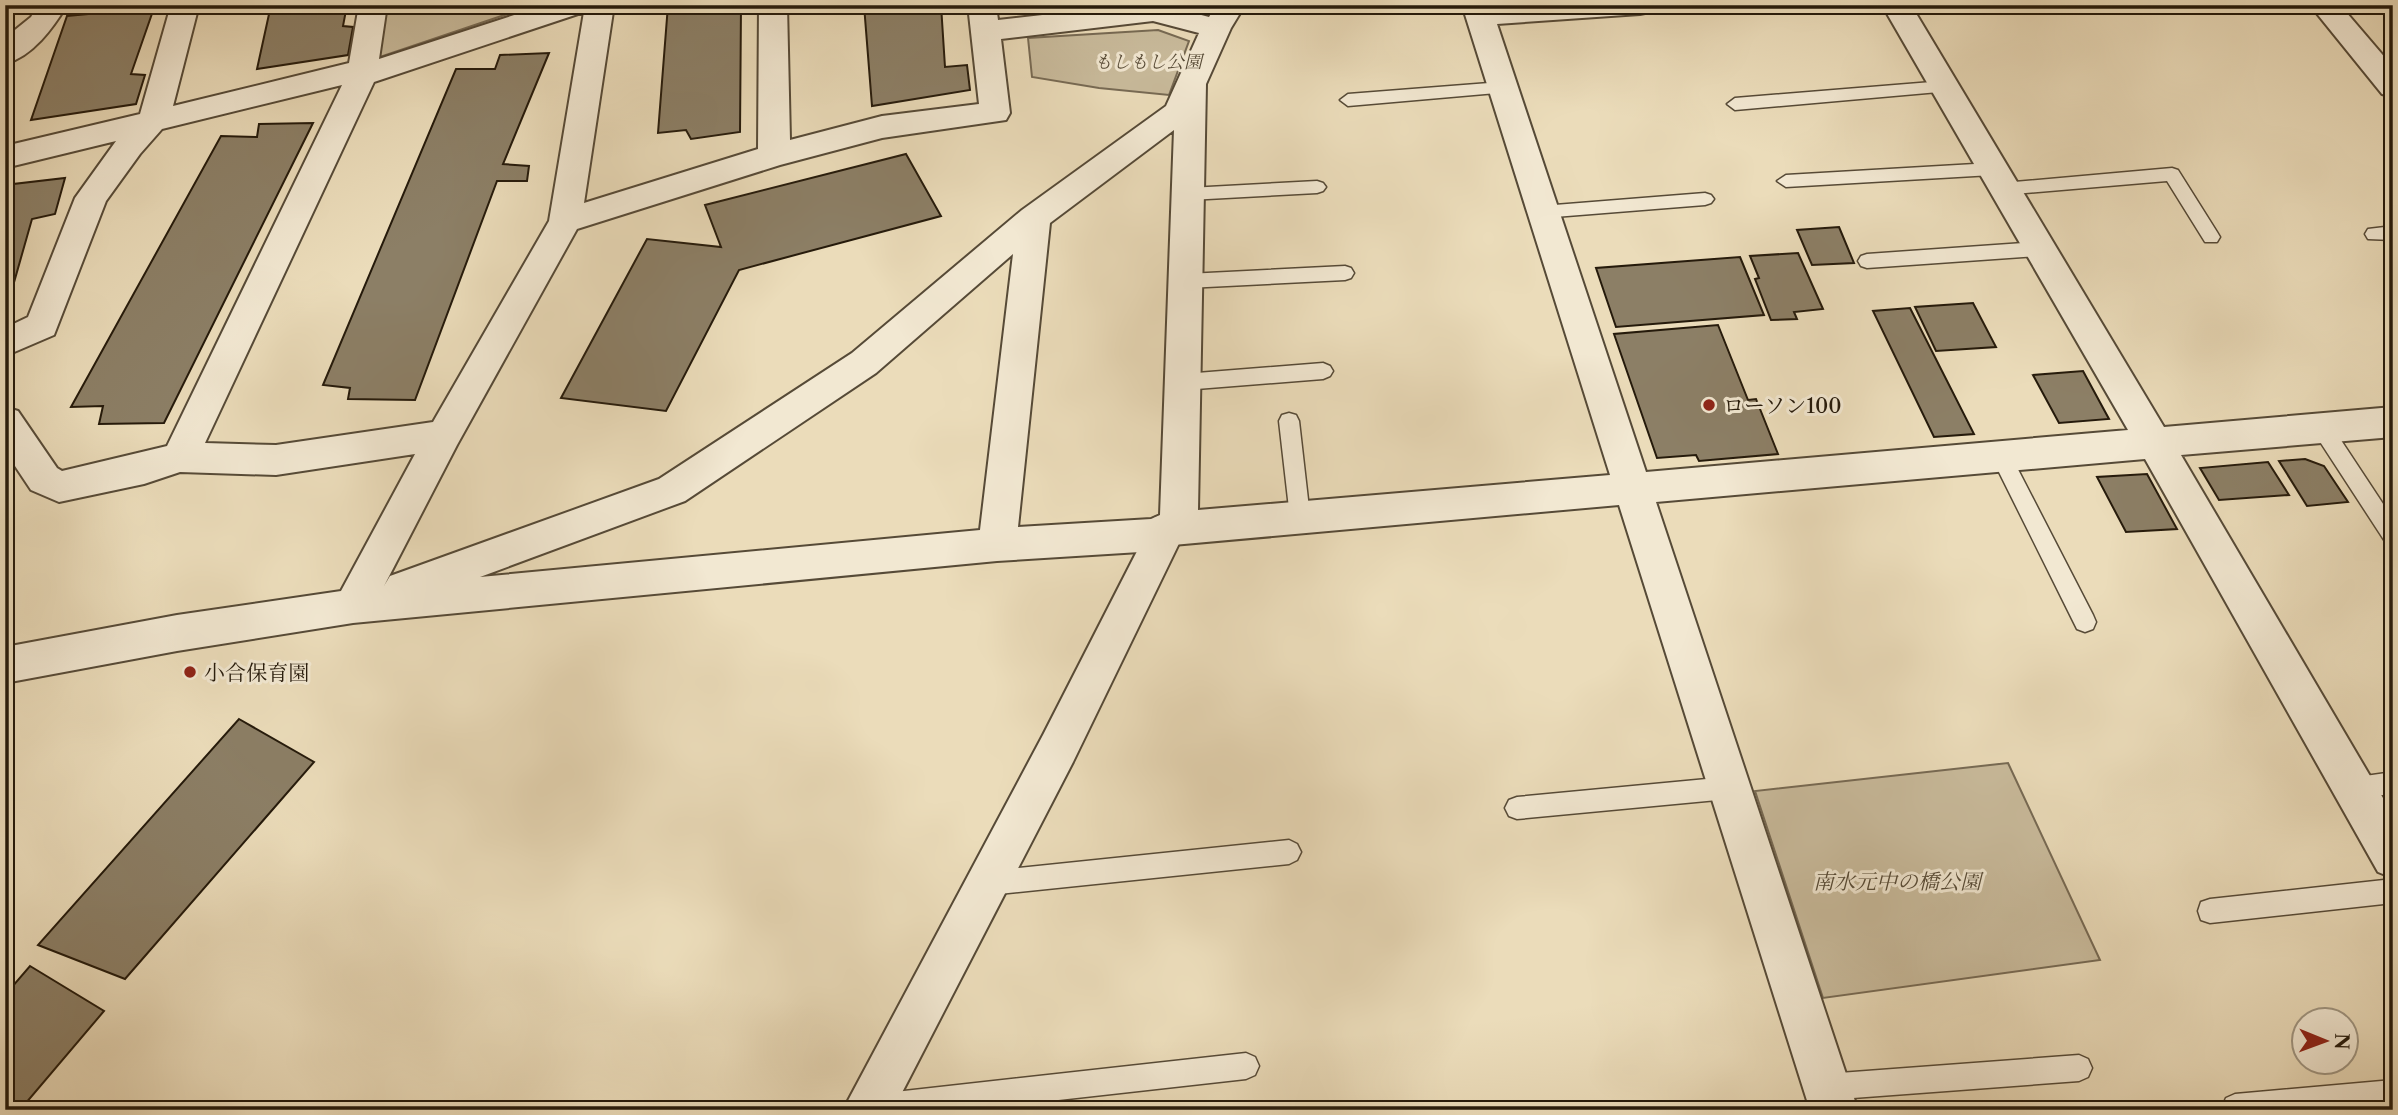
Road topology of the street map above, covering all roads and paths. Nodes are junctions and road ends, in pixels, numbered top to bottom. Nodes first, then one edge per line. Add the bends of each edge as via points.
1 (53, 5) edge
2 (185, 5) edge
3 (373, 5) edge
4 (576, 5) edge
5 (600, 5) edge
6 (773, 5) edge
7 (1640, 5) edge
8 (1896, 5) edge
9 (2324, 5) edge
10 (1478, 10) edge
11 (1224, 17) edge
12 (984, 18) edge
13 (5, 54) edge
14 (363, 72) junction
15 (1191, 82) junction
16 (1944, 87) junction
17 (2393, 87) edge
18 (1502, 88) junction
19 (1348, 100) dead end
20 (1735, 104) dead end
21 (155, 119) junction
22 (774, 155) junction
23 (5, 157) edge
24 (1997, 179) junction
25 (1786, 181) dead end
26 (1317, 187) dead end
27 (1189, 194) junction
28 (1705, 199) dead end
29 (1542, 212) junction
30 (1034, 218) junction
31 (565, 221) junction
32 (2393, 233) edge
33 (2374, 234) dead end
34 (2211, 237) dead end
35 (2038, 249) junction
36 (1867, 261) dead end
37 (1345, 273) dead end
38 (1187, 281) junction
39 (5, 343) edge
40 (1323, 371) dead end
41 (1184, 382) junction
42 (5, 421) edge
43 (1289, 421) dead end
44 (2393, 422) edge
45 (2322, 428) junction
46 (444, 435) junction
47 (2155, 443) junction
48 (2001, 456) junction
49 (180, 457) junction
50 (1632, 487) junction
51 (1300, 517) junction
52 (1173, 529) junction
53 (2393, 537) edge
54 (997, 545) junction
55 (353, 606) junction
56 (2085, 622) dead end
57 (5, 665) edge
58 (2393, 783) edge
59 (2352, 787) junction
60 (1728, 788) junction
61 (1517, 808) dead end
62 (1289, 852) dead end
63 (2393, 858) edge
64 (989, 883) junction
65 (2393, 891) edge
66 (2210, 911) dead end
67 (1246, 1066) dead end
68 (2080, 1068) dead end
69 (2393, 1093) edge
70 (1830, 1098) edge
71 (2235, 1107) dead end
72 (868, 1109) edge

1 - 13 street via 41,24
2 - 21 street
3 - 14 street
4 - 14 street
5 - 31 street
6 - 22 street
7 - 10 street
8 - 16 street
9 - 17 street
10 - 18 street
11 - 12 street via 1153,12
11 - 15 street
12 - 22 street via 995,113 882,127
14 - 21 street
14 - 49 street
15 - 27 street
15 - 30 street via 1178,112
16 - 20 lane
16 - 24 street
18 - 19 lane
18 - 29 street
21 - 23 street
21 - 39 street via 91,198 42,326
22 - 31 street
24 - 25 lane
24 - 34 lane via 2172,174
24 - 35 street
26 - 27 lane
27 - 38 street
28 - 29 lane
29 - 50 street
30 - 54 street
30 - 55 street via 864,363 672,490
31 - 46 street
32 - 33 lane
35 - 36 lane
35 - 47 street
37 - 38 lane
38 - 41 street
40 - 41 lane
41 - 52 street
42 - 49 street via 44,479 59,487
43 - 51 lane
44 - 45 street
45 - 47 street
45 - 53 lane
46 - 49 street via 276,460
46 - 55 street
47 - 48 street
47 - 59 street
48 - 50 street
48 - 56 lane
50 - 51 street
50 - 60 street
51 - 52 street
52 - 54 street via 1156,536
52 - 64 street
54 - 55 street
55 - 57 street
58 - 59 lane
59 - 63 street
60 - 61 lane
60 - 70 street
62 - 64 lane
64 - 72 street
65 - 66 lane
67 - 72 lane
68 - 70 lane
69 - 71 lane

